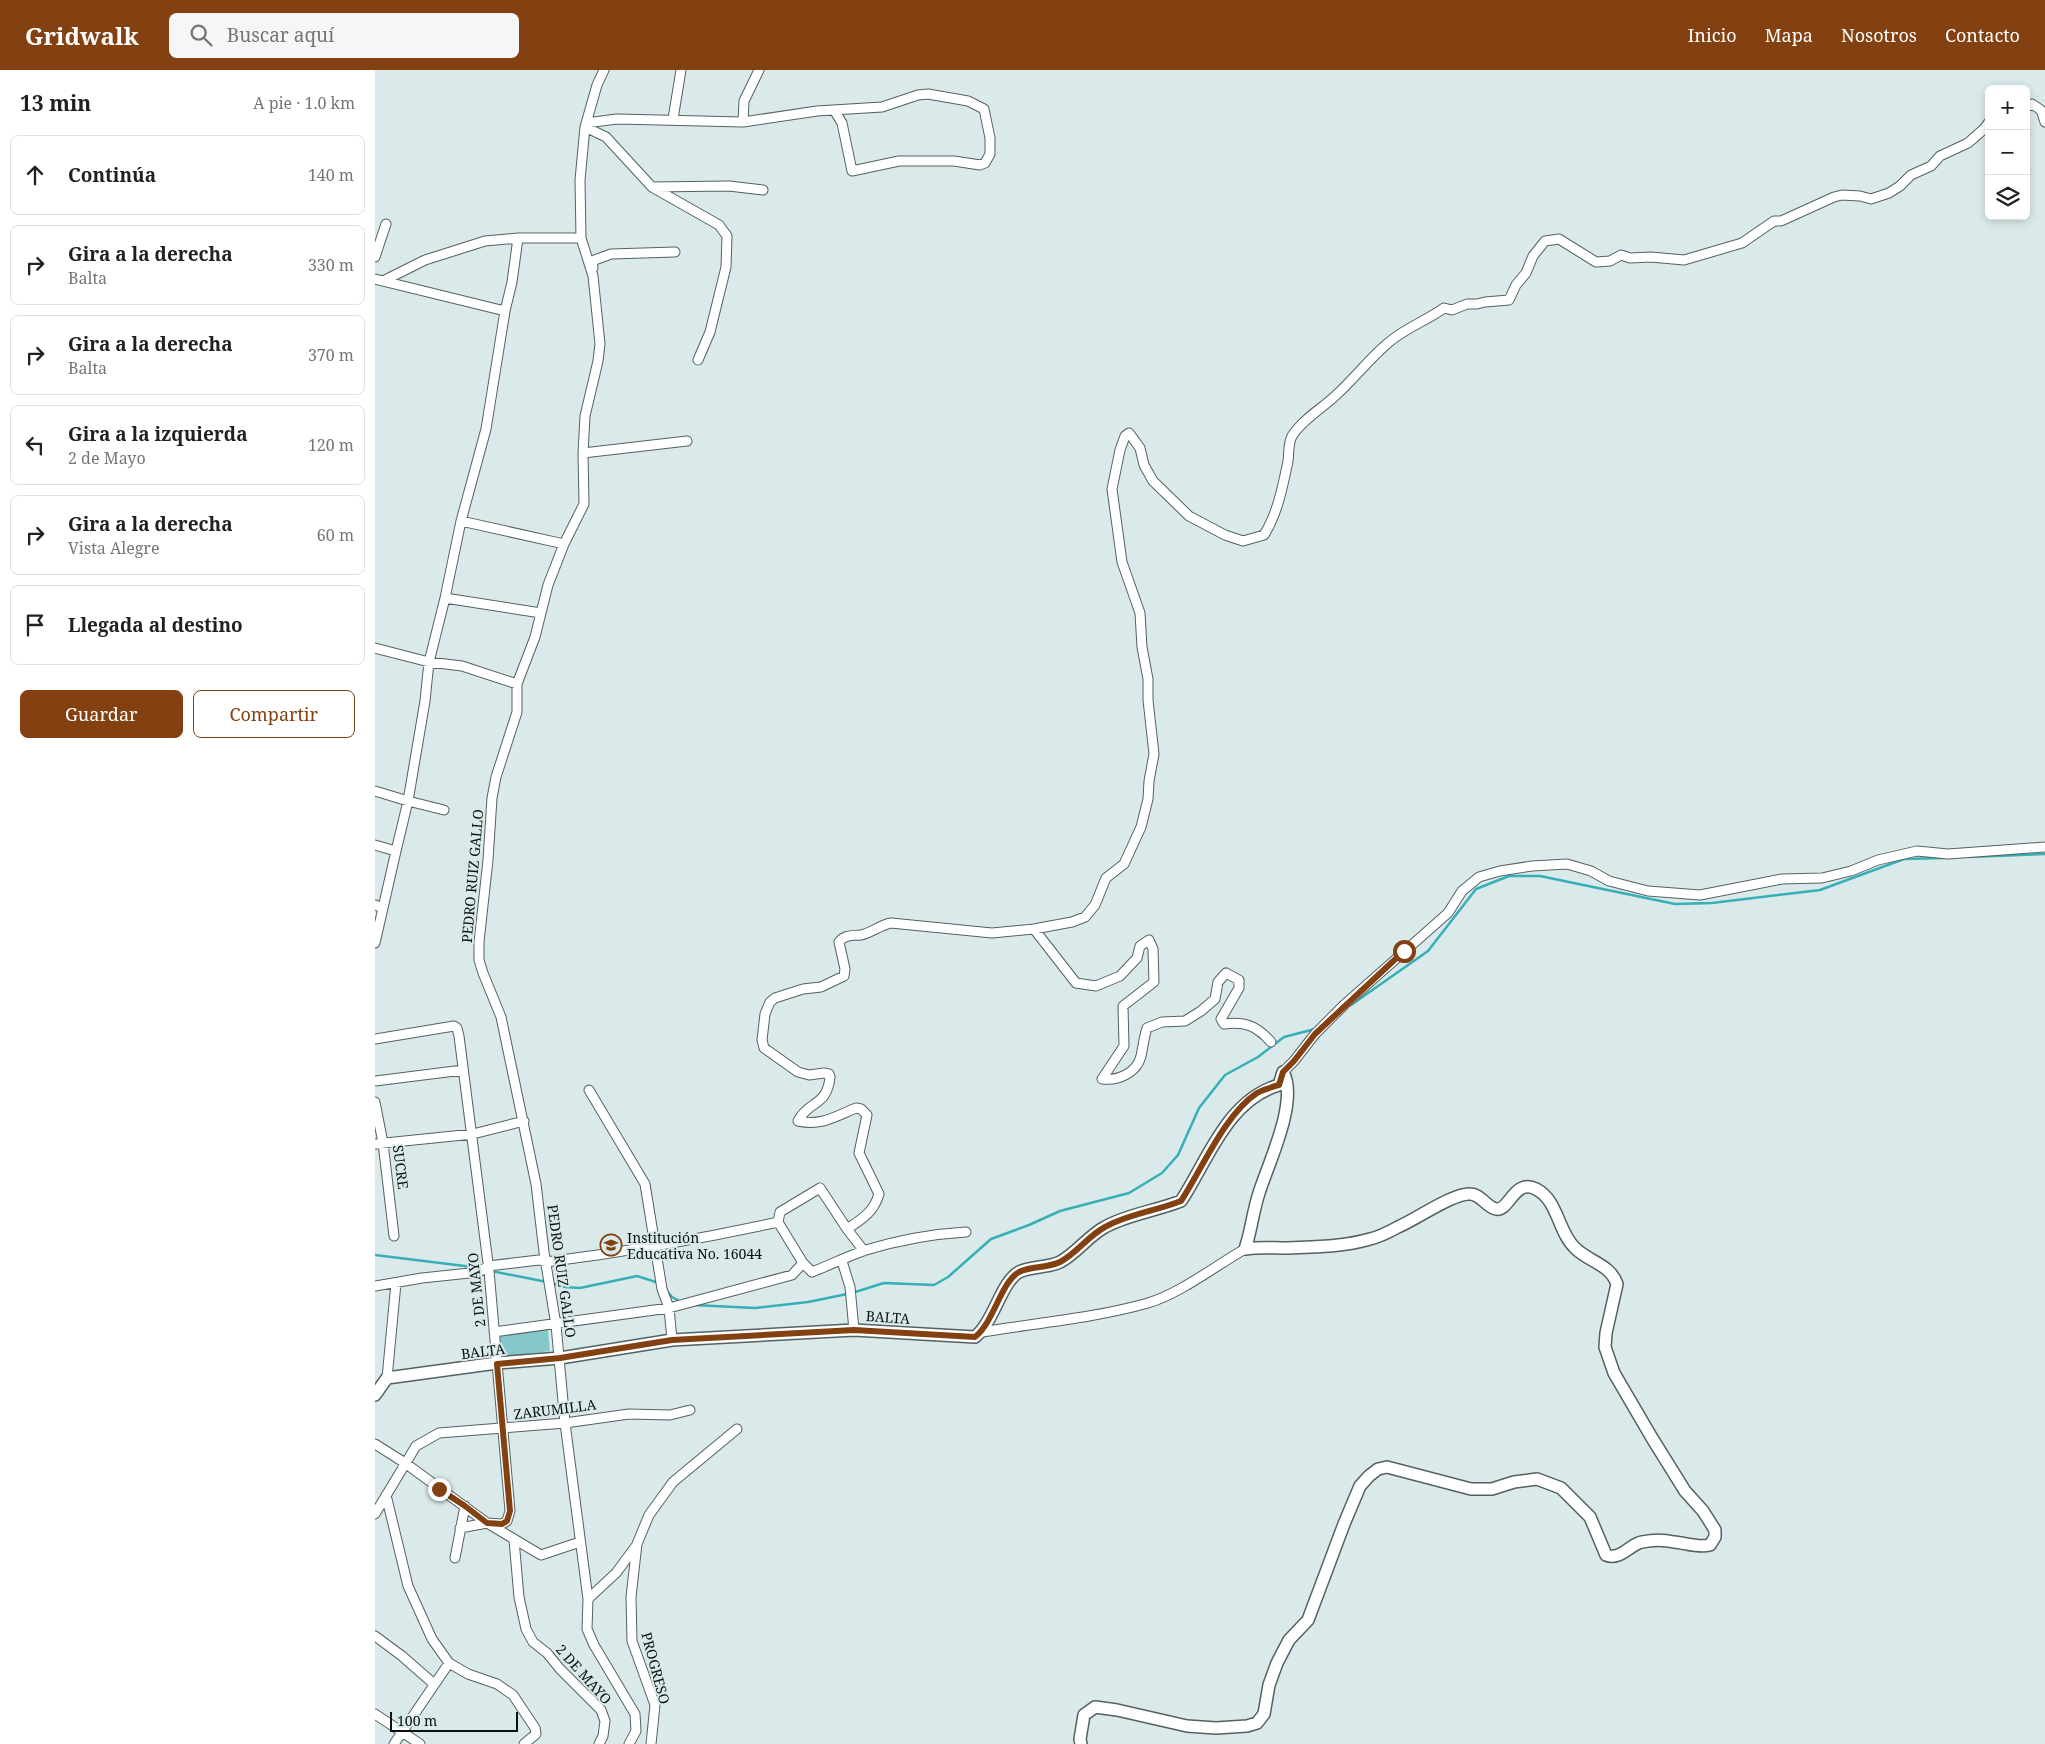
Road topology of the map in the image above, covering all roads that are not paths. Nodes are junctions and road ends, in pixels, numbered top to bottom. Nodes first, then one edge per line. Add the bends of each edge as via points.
1 (604, 70) edge
2 (681, 70) edge
3 (759, 70) edge
4 (2030, 105) edge
5 (834, 110) junction
6 (673, 119) junction
7 (743, 122) junction
8 (2045, 122) edge
9 (585, 125) junction
10 (1985, 128) edge
11 (652, 187) junction
12 (763, 190) dead end
13 (386, 224) dead end
14 (518, 238) junction
15 (581, 238) junction
16 (675, 252) dead end
17 (375, 257) edge
18 (593, 276) junction
19 (379, 280) edge
20 (505, 312) junction
21 (698, 360) dead end
22 (687, 442) dead end
23 (583, 453) junction
24 (461, 521) junction
25 (564, 544) junction
26 (445, 598) junction
27 (541, 613) junction
28 (375, 648) edge
29 (429, 662) junction
30 (517, 684) junction
31 (375, 791) edge
32 (408, 801) junction
33 (444, 810) dead end
34 (375, 845) edge
35 (2045, 847) edge
36 (396, 851) junction
37 (379, 906) edge
38 (1034, 929) junction
39 (375, 943) edge
40 (375, 1039) edge
41 (1271, 1042) dead end
42 (463, 1070) junction
43 (1283, 1072) junction
44 (375, 1081) edge
45 (589, 1090) dead end
46 (375, 1102) edge
47 (524, 1121) junction
48 (473, 1134) junction
49 (379, 1144) edge
50 (778, 1222) junction
51 (847, 1229) junction
52 (966, 1232) dead end
53 (394, 1236) dead end
54 (657, 1246) junction
55 (1245, 1249) junction
56 (864, 1251) junction
57 (842, 1261) junction
58 (546, 1262) junction
59 (803, 1263) junction
60 (487, 1268) junction
61 (396, 1283) junction
62 (375, 1286) edge
63 (669, 1308) junction
64 (556, 1324) junction
65 (854, 1330) junction
66 (494, 1332) junction
67 (982, 1332) junction
68 (672, 1340) junction
69 (560, 1358) junction
70 (497, 1364) junction
71 (387, 1378) junction
72 (375, 1395) edge
73 (690, 1410) dead end
74 (565, 1423) junction
75 (502, 1429) junction
76 (737, 1429) dead end
77 (375, 1444) edge
78 (405, 1463) junction
79 (385, 1495) junction
80 (465, 1506) junction
81 (375, 1514) edge
82 (487, 1523) junction
83 (460, 1528) junction
84 (514, 1540) junction
85 (580, 1542) junction
86 (637, 1544) junction
87 (455, 1558) dead end
88 (588, 1599) junction
89 (375, 1636) edge
90 (449, 1663) junction
91 (434, 1684) junction
92 (375, 1714) edge
93 (402, 1732) junction
94 (394, 1744) edge
95 (420, 1744) edge
96 (524, 1744) edge
97 (599, 1744) edge
98 (629, 1744) edge
99 (651, 1744) edge
100 (1081, 1744) edge

1 - 9 street, PEDRO RUIZ GALLO
2 - 6 street
3 - 7 street via 744,101
4 - 8 street via 2041,110
5 - 5 street via 842,123 852,171 899,161 954,161 980,165 990,154 991,138 985,111 968,102 928,94 882,107
5 - 7 street
6 - 7 street
6 - 9 street via 617,119
9 - 11 street via 606,137
9 - 15 street, PEDRO RUIZ GALLO via 580,180
10 - 38 street via 1968,143 1940,156 1931,166 1911,175 1889,193 1871,199 1842,195 1829,199 1774,221 1742,243 1700,256 1684,260 1621,255 1610,261 1597,262 1559,239 1545,241 1509,300 1467,304 1453,310 1444,308 1388,343 1333,398 1310,416 1292,437 1274,519 1264,535 1243,541 1189,516 1153,481 1144,466 1140,448 1129,433 1125,436 1116,462 1112,489 1122,562 1140,612 1148,679 1154,754 1148,799 1141,826 1124,864 1106,878 1095,905 1085,917
11 - 12 street via 729,186
11 - 21 street via 719,225 727,236 726,267
13 - 17 street
14 - 15 street
14 - 19 street via 485,241 425,260
14 - 20 street
15 - 18 street, PEDRO RUIZ GALLO
16 - 18 street via 611,254 592,261
18 - 23 street, PEDRO RUIZ GALLO via 600,344 585,416
19 - 20 street
20 - 24 street via 486,429
22 - 23 street
23 - 25 street, PEDRO RUIZ GALLO via 584,504
24 - 25 street
24 - 26 street
25 - 27 street, PEDRO RUIZ GALLO
26 - 27 street
26 - 29 street
27 - 30 street, PEDRO RUIZ GALLO
28 - 29 street
29 - 30 street via 462,666
29 - 32 street
30 - 47 street, PEDRO RUIZ GALLO via 517,712 492,798 479,960 501,1016
31 - 32 street
32 - 33 street
32 - 36 street
34 - 36 street
35 - 43 street via 1948,854 1917,851 1822,878 1782,879 1700,895 1648,891 1609,881 1591,871 1567,864 1531,866 1479,877 1463,891 1447,913 1345,1004
36 - 37 street
37 - 39 street
38 - 41 street via 1076,983 1096,986 1120,976 1137,958 1140,946 1149,940 1153,949 1154,982 1123,1006 1124,1046 1102,1079 1112,1080 1131,1072 1141,1058 1147,1028 1162,1022 1185,1021 1201,1011 1215,999 1218,982 1226,972 1239,980 1239,988 1221,1019 1224,1024 1247,1023
38 - 51 street via 992,933 891,922 863,934 841,938 839,946 844,976 821,987 803,989 770,1002 765,1014 764,1048 798,1072 809,1075 824,1073 831,1077 824,1097 803,1112 798,1121 819,1123 856,1108 867,1115 859,1152 879,1194 867,1216
40 - 42 street, 2 DE MAYO via 454,1026 459,1036
42 - 44 street
42 - 48 street, 2 DE MAYO
43 - 55 street via 1288,1090 1281,1131 1259,1193
43 - 67 street via 1279,1085 1258,1093 1224,1130 1181,1201 1106,1226 1059,1263 1019,1272 1003,1292
45 - 54 street via 645,1184
46 - 49 street, SUCRE
47 - 48 street
47 - 58 street, PEDRO RUIZ GALLO
48 - 49 street
48 - 60 street, 2 DE MAYO
49 - 53 street, SUCRE
50 - 51 street via 780,1212 820,1188
50 - 54 street
50 - 59 street
51 - 56 street
52 - 56 street via 932,1234
54 - 58 street
54 - 63 street
55 - 67 street via 1149,1302
55 - 100 street via 1342,1244 1371,1239 1457,1197 1470,1194 1498,1210 1517,1191 1535,1188 1552,1206 1575,1249 1610,1270 1615,1277 1617,1284 1605,1346 1615,1373 1685,1491 1715,1530 1715,1537 1710,1545 1703,1547 1672,1541 1640,1542 1610,1556 1589,1517 1561,1488 1537,1479 1492,1489 1471,1489 1387,1467 1378,1469 1360,1486 1308,1620 1289,1640 1277,1662 1264,1714 1257,1722 1247,1726 1216,1728 1187,1726 1095,1707 1084,1716
56 - 57 street
57 - 59 street via 812,1272
57 - 65 street via 850,1287
58 - 60 street via 539,1260
58 - 64 street, PEDRO RUIZ GALLO
59 - 63 street via 792,1275
60 - 61 street via 479,1272
60 - 66 street, 2 DE MAYO
61 - 62 street
61 - 71 street
63 - 64 street
63 - 68 street
64 - 66 street
64 - 69 street, PEDRO RUIZ GALLO
65 - 67 street, BALTA via 975,1337
65 - 68 street, BALTA
66 - 70 street, 2 DE MAYO
68 - 69 street, BALTA
69 - 70 street, BALTA
69 - 74 street, PEDRO RUIZ GALLO
70 - 71 street, BALTA
70 - 75 street, 2 DE MAYO
71 - 72 street
73 - 74 street, ZARUMILLA via 670,1415 629,1414
74 - 75 street, ZARUMILLA
74 - 85 street, PEDRO RUIZ GALLO
75 - 78 street, ZARUMILLA via 439,1433 415,1446
75 - 82 street, 2 DE MAYO via 510,1511 507,1521 502,1524
76 - 86 street, PROGRESO via 673,1482 649,1515
77 - 78 street
78 - 79 street, ZARUMILLA
78 - 80 street
79 - 81 street, ZARUMILLA
79 - 90 street via 407,1586 432,1640
80 - 82 street
80 - 83 street
82 - 83 street
82 - 84 street
83 - 87 street
84 - 85 street via 541,1555
84 - 97 street, 2 DE MAYO via 519,1597 526,1629 533,1642 601,1710 605,1721
85 - 88 street, PEDRO RUIZ GALLO
86 - 88 street via 616,1573
86 - 99 street, PROGRESO via 631,1597 632,1641 655,1704
88 - 98 street, PEDRO RUIZ GALLO via 587,1629 635,1714 636,1731
89 - 91 street
90 - 91 street
90 - 96 street via 497,1684 513,1695 535,1728 536,1734
91 - 93 street
92 - 93 street
93 - 94 street
93 - 95 street

